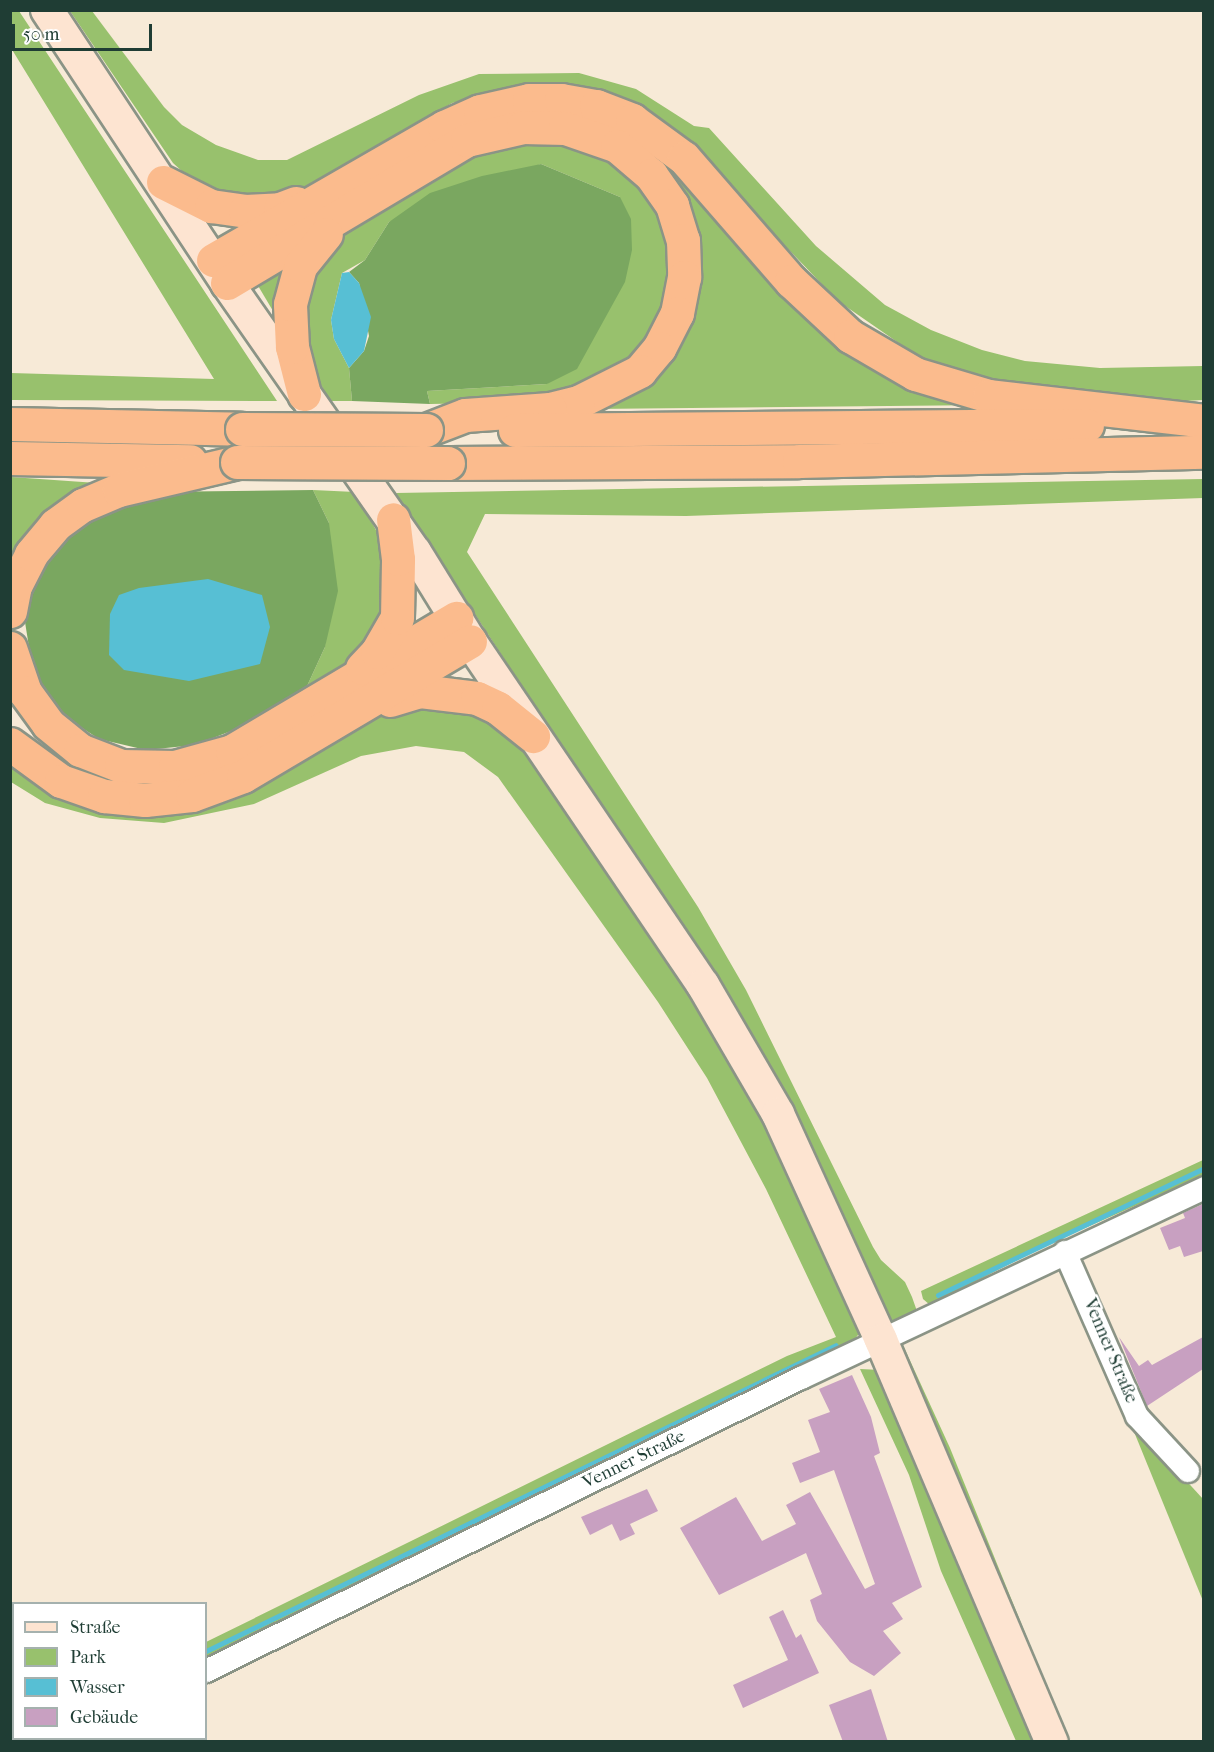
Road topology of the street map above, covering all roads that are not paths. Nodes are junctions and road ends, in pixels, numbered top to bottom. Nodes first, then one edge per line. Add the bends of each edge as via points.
1 (48, 10) edge
2 (163, 182) junction
3 (352, 196) junction
4 (220, 272) junction
5 (304, 394) junction
6 (1203, 421) edge
7 (10, 424) edge
8 (426, 430) junction
9 (1203, 452) edge
10 (10, 458) edge
11 (237, 462) junction
12 (393, 519) junction
13 (10, 611) edge
14 (463, 630) junction
15 (10, 648) edge
16 (327, 698) junction
17 (363, 708) junction
18 (534, 736) junction
19 (10, 744) edge
20 (1203, 1188) edge
21 (1065, 1252) junction
22 (881, 1340) junction
23 (1188, 1471) dead end
24 (207, 1671) edge
25 (1052, 1742) edge

1 - 2 street
2 - 3 highway via 211,206 245,211
2 - 4 street
3 - 4 highway
3 - 5 highway via 300,266 290,304 292,347
3 - 6 highway via 444,127 480,111 529,100 596,106 632,120 684,158 791,281 850,336 915,374 988,396
3 - 8 highway via 467,140 523,127 565,128 617,146 651,175 672,205 680,231 684,277 677,313 659,348 640,372 578,402 550,409 465,415
4 - 5 street
5 - 12 street
6 - 8 highway via 882,429
7 - 8 highway, bridge
9 - 11 highway, bridge via 810,461
10 - 11 highway
11 - 13 highway via 119,490 83,505 55,525 31,554 15,586
12 - 14 street
12 - 16 highway via 399,579 397,618 373,657
14 - 16 highway
14 - 17 highway
14 - 18 street
15 - 16 highway via 25,692 48,723 80,750 121,766 175,767 232,751
17 - 18 highway via 420,691 444,691 477,698 498,708
17 - 19 highway via 243,776 192,795 145,801 104,796 61,781
18 - 22 street via 703,986 778,1114
20 - 21 street, Venner Straße
21 - 22 street, Venner Straße
21 - 23 street, Venner Straße via 1137,1416
22 - 24 street, Venner Straße
22 - 25 street

